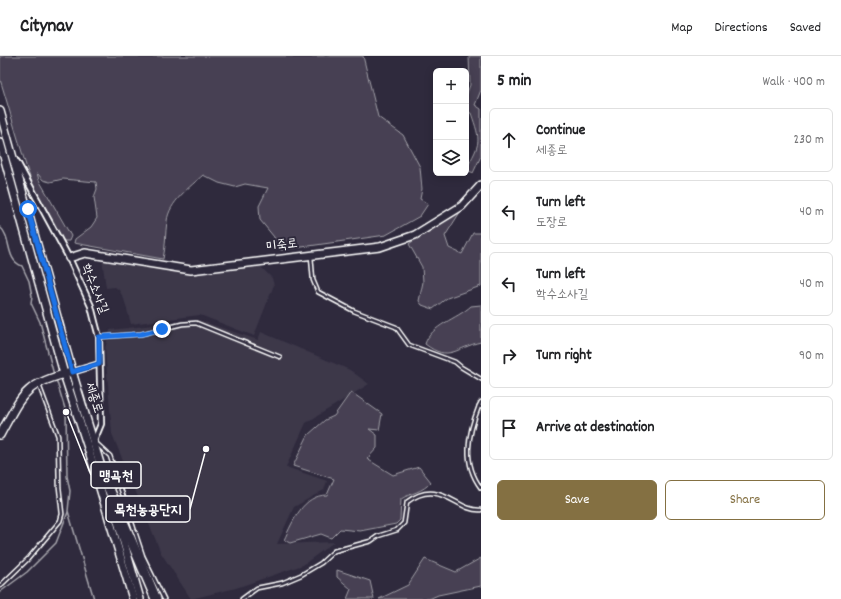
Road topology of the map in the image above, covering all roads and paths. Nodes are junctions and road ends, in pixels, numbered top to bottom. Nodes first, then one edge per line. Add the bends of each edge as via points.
1 (0, 111) edge
2 (2, 124) edge
3 (0, 142) edge
4 (0, 150) edge
5 (14, 157) junction
6 (5, 158) junction
7 (481, 185) edge
8 (310, 255) junction
9 (69, 258) junction
10 (99, 337) junction
11 (280, 357) dead end
12 (99, 364) junction
13 (72, 372) junction
14 (61, 374) junction
15 (481, 379) edge
16 (38, 383) junction
17 (481, 402) edge
18 (480, 407) edge
19 (0, 435) edge
20 (94, 441) junction
21 (104, 477) junction
22 (481, 488) edge
23 (481, 510) edge
24 (0, 586) edge
25 (133, 599) edge
26 (140, 599) edge
27 (156, 599) edge
28 (164, 599) edge
29 (242, 599) edge

1 - 2 main road, 세종로
2 - 5 main road, 세종로
3 - 6 main road, 세종로
4 - 6 main road
5 - 9 street, 학수소사길
5 - 13 main road, 세종로
6 - 14 main road, 세종로
7 - 8 main road, 미죽로 via 462,206 407,238 380,247
8 - 9 main road, 미죽로 via 191,270 85,253
8 - 15 lane via 313,280 318,292 354,311 396,327 409,345 455,362
9 - 10 street, 학수소사길 via 91,306
10 - 11 lane via 141,334 196,323
10 - 12 street, 학수소사길
12 - 13 street
12 - 20 street, 학수소사길 via 101,424
13 - 14 main road
13 - 20 main road, 세종로
14 - 16 main road
14 - 25 main road, 세종로 via 89,451
16 - 19 main road via 29,388 19,401
16 - 24 lane via 58,436 62,514 60,521 28,559
17 - 18 lane
18 - 22 lane via 469,436 468,455 469,467
20 - 21 main road, 세종로
20 - 28 lane via 110,456 143,556
21 - 26 main road, 세종로
21 - 27 highway
23 - 29 lane via 446,495 430,493 415,496 407,502 404,523 397,530 371,541 334,550 321,563 301,575 282,583 257,588

